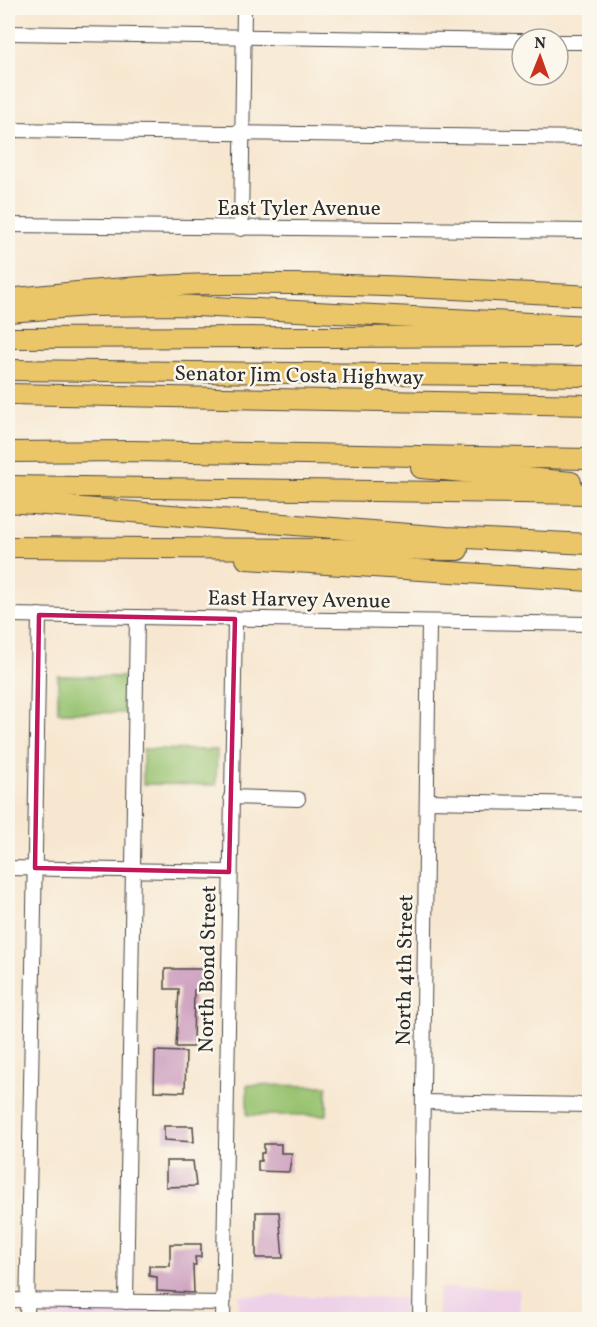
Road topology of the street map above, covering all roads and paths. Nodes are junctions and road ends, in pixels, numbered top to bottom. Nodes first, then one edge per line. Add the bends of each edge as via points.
1 (244, 8) edge
2 (8, 33) edge
3 (244, 37) junction
4 (510, 41) edge
5 (570, 42) edge
6 (590, 42) edge
7 (8, 130) edge
8 (242, 134) junction
9 (590, 138) edge
10 (8, 225) edge
11 (241, 229) junction
12 (590, 231) edge
13 (590, 296) edge
14 (8, 299) edge
15 (8, 312) edge
16 (590, 326) edge
17 (590, 336) edge
18 (8, 338) edge
19 (8, 370) edge
20 (590, 376) edge
21 (8, 394) edge
22 (590, 405) edge
23 (8, 452) edge
24 (272, 453) junction
25 (590, 459) edge
26 (590, 484) edge
27 (8, 486) edge
28 (590, 494) edge
29 (8, 502) edge
30 (590, 543) edge
31 (8, 547) edge
32 (64, 548) junction
33 (590, 551) edge
34 (590, 581) edge
35 (8, 615) edge
36 (39, 615) junction
37 (137, 617) junction
38 (235, 619) junction
39 (429, 621) junction
40 (590, 624) edge
41 (231, 797) junction
42 (298, 799) dead end
43 (427, 801) junction
44 (590, 804) edge
45 (8, 868) edge
46 (35, 868) junction
47 (133, 870) junction
48 (229, 872) junction
49 (423, 1102) junction
50 (590, 1105) edge
51 (8, 1300) edge
52 (28, 1300) junction
53 (126, 1302) junction
54 (223, 1303) junction
55 (27, 1320) edge
56 (223, 1320) edge
57 (420, 1320) edge

1 - 3 street
2 - 3 street
3 - 4 street
3 - 8 street
5 - 6 street
7 - 8 street
8 - 9 street
8 - 11 street
10 - 11 street, East Tyler Avenue
11 - 12 street, East Tyler Avenue
13 - 14 highway via 361,284 226,284
15 - 16 highway via 176,305
17 - 18 highway
19 - 20 highway
21 - 22 highway, Senator Jim Costa Highway
23 - 24 highway
24 - 25 highway
24 - 26 highway
27 - 28 highway
29 - 30 highway via 436,536
31 - 32 highway
32 - 33 highway
32 - 34 highway
35 - 36 street, East Harvey Avenue
36 - 37 street, East Harvey Avenue
36 - 46 street
37 - 38 street, East Harvey Avenue
37 - 47 street
38 - 39 street, East Harvey Avenue
38 - 41 street, North Bond Street
39 - 40 street, East Harvey Avenue
39 - 43 street, North 4th Street
41 - 42 street
41 - 48 street, North Bond Street
43 - 44 street
43 - 49 street, North 4th Street
45 - 46 street
46 - 47 street
46 - 52 street
47 - 48 street
47 - 53 street
48 - 54 street, North Bond Street
49 - 50 street
49 - 57 street, North 4th Street
51 - 52 street
52 - 53 street
52 - 55 street
53 - 54 street
54 - 56 street, North Bond Street

